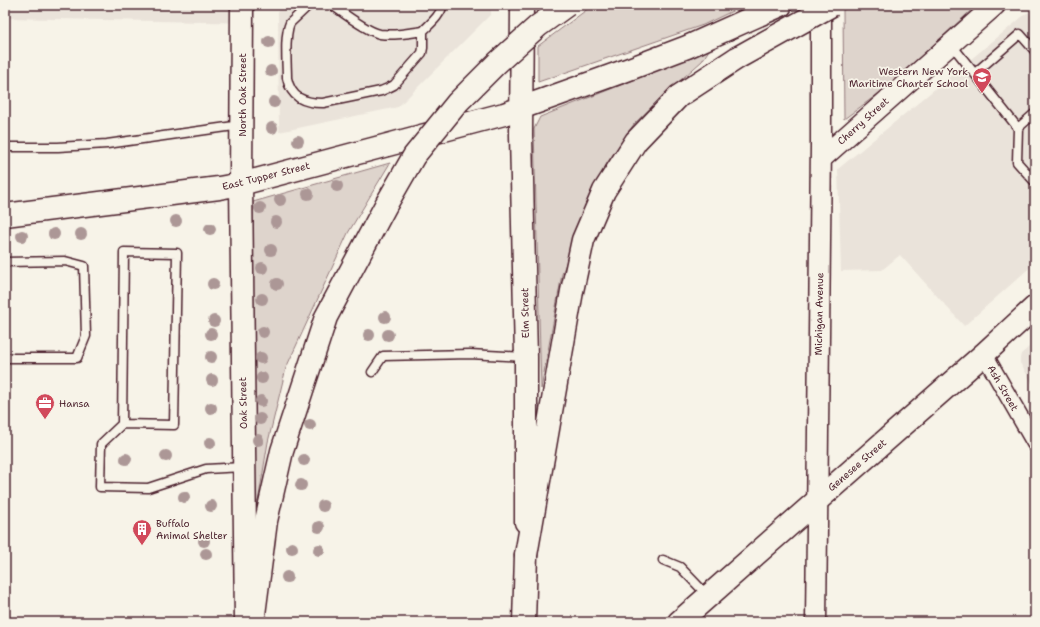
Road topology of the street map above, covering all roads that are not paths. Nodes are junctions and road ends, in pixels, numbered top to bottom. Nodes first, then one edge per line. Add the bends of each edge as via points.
1 (242, 5) edge
2 (309, 5) edge
3 (332, 5) edge
4 (443, 5) edge
5 (522, 5) edge
6 (567, 5) edge
7 (781, 5) edge
8 (822, 5) edge
9 (832, 5) edge
10 (995, 5) edge
11 (423, 31) junction
12 (951, 43) junction
13 (1035, 51) edge
14 (975, 73) junction
15 (521, 108) junction
16 (1035, 114) edge
17 (242, 125) junction
18 (1018, 128) junction
19 (5, 147) edge
20 (821, 158) junction
21 (1035, 182) edge
22 (241, 184) junction
23 (5, 215) edge
24 (5, 262) edge
25 (1035, 308) edge
26 (984, 354) junction
27 (526, 357) junction
28 (5, 358) edge
29 (372, 372) dead end
30 (122, 424) junction
31 (1035, 443) edge
32 (244, 467) junction
33 (817, 501) junction
34 (526, 555) junction
35 (663, 560) dead end
36 (708, 596) junction
37 (246, 622) edge
38 (253, 622) edge
39 (524, 622) edge
40 (679, 622) edge
41 (816, 622) edge

1 - 17 main road, North Oak Street
2 - 11 lane via 290,23 287,32 288,84 291,91 304,101 323,103 381,91 394,85 422,53
3 - 11 lane via 374,33
4 - 11 lane via 439,15
5 - 15 main road, Elm Street
6 - 38 main road, bridge via 538,26 497,63 458,102 414,156 386,202 326,317 282,451 266,521
7 - 15 main road, East Tupper Street via 687,48
8 - 20 street, Michigan Avenue
9 - 34 main road, bridge via 737,58 679,96 636,141 604,191 583,240 572,291
10 - 12 street, Cherry Street
12 - 14 lane
12 - 20 street, Cherry Street
13 - 14 lane via 1020,34
14 - 18 lane
15 - 22 main road, East Tupper Street
15 - 27 main road, Elm Street
16 - 18 lane
17 - 19 lane via 107,144
17 - 22 main road, North Oak Street
18 - 21 lane via 1017,162
20 - 33 street, Michigan Avenue
22 - 23 main road, East Tupper Street
22 - 32 main road, Oak Street
24 - 28 lane via 65,261 84,266 86,336 77,358
25 - 26 main road, Genesee Street
26 - 31 street, Ash Street
26 - 33 main road, Genesee Street
27 - 29 lane via 470,354 383,356
27 - 34 main road, Elm Street
30 - 30 lane via 124,252 177,253 174,425
30 - 32 lane via 101,444 100,487 148,488 206,469
32 - 37 main road, Oak Street
33 - 36 main road, Genesee Street
33 - 41 street, Michigan Avenue
34 - 39 main road, Elm Street
35 - 36 lane via 680,568
36 - 40 main road, Genesee Street

